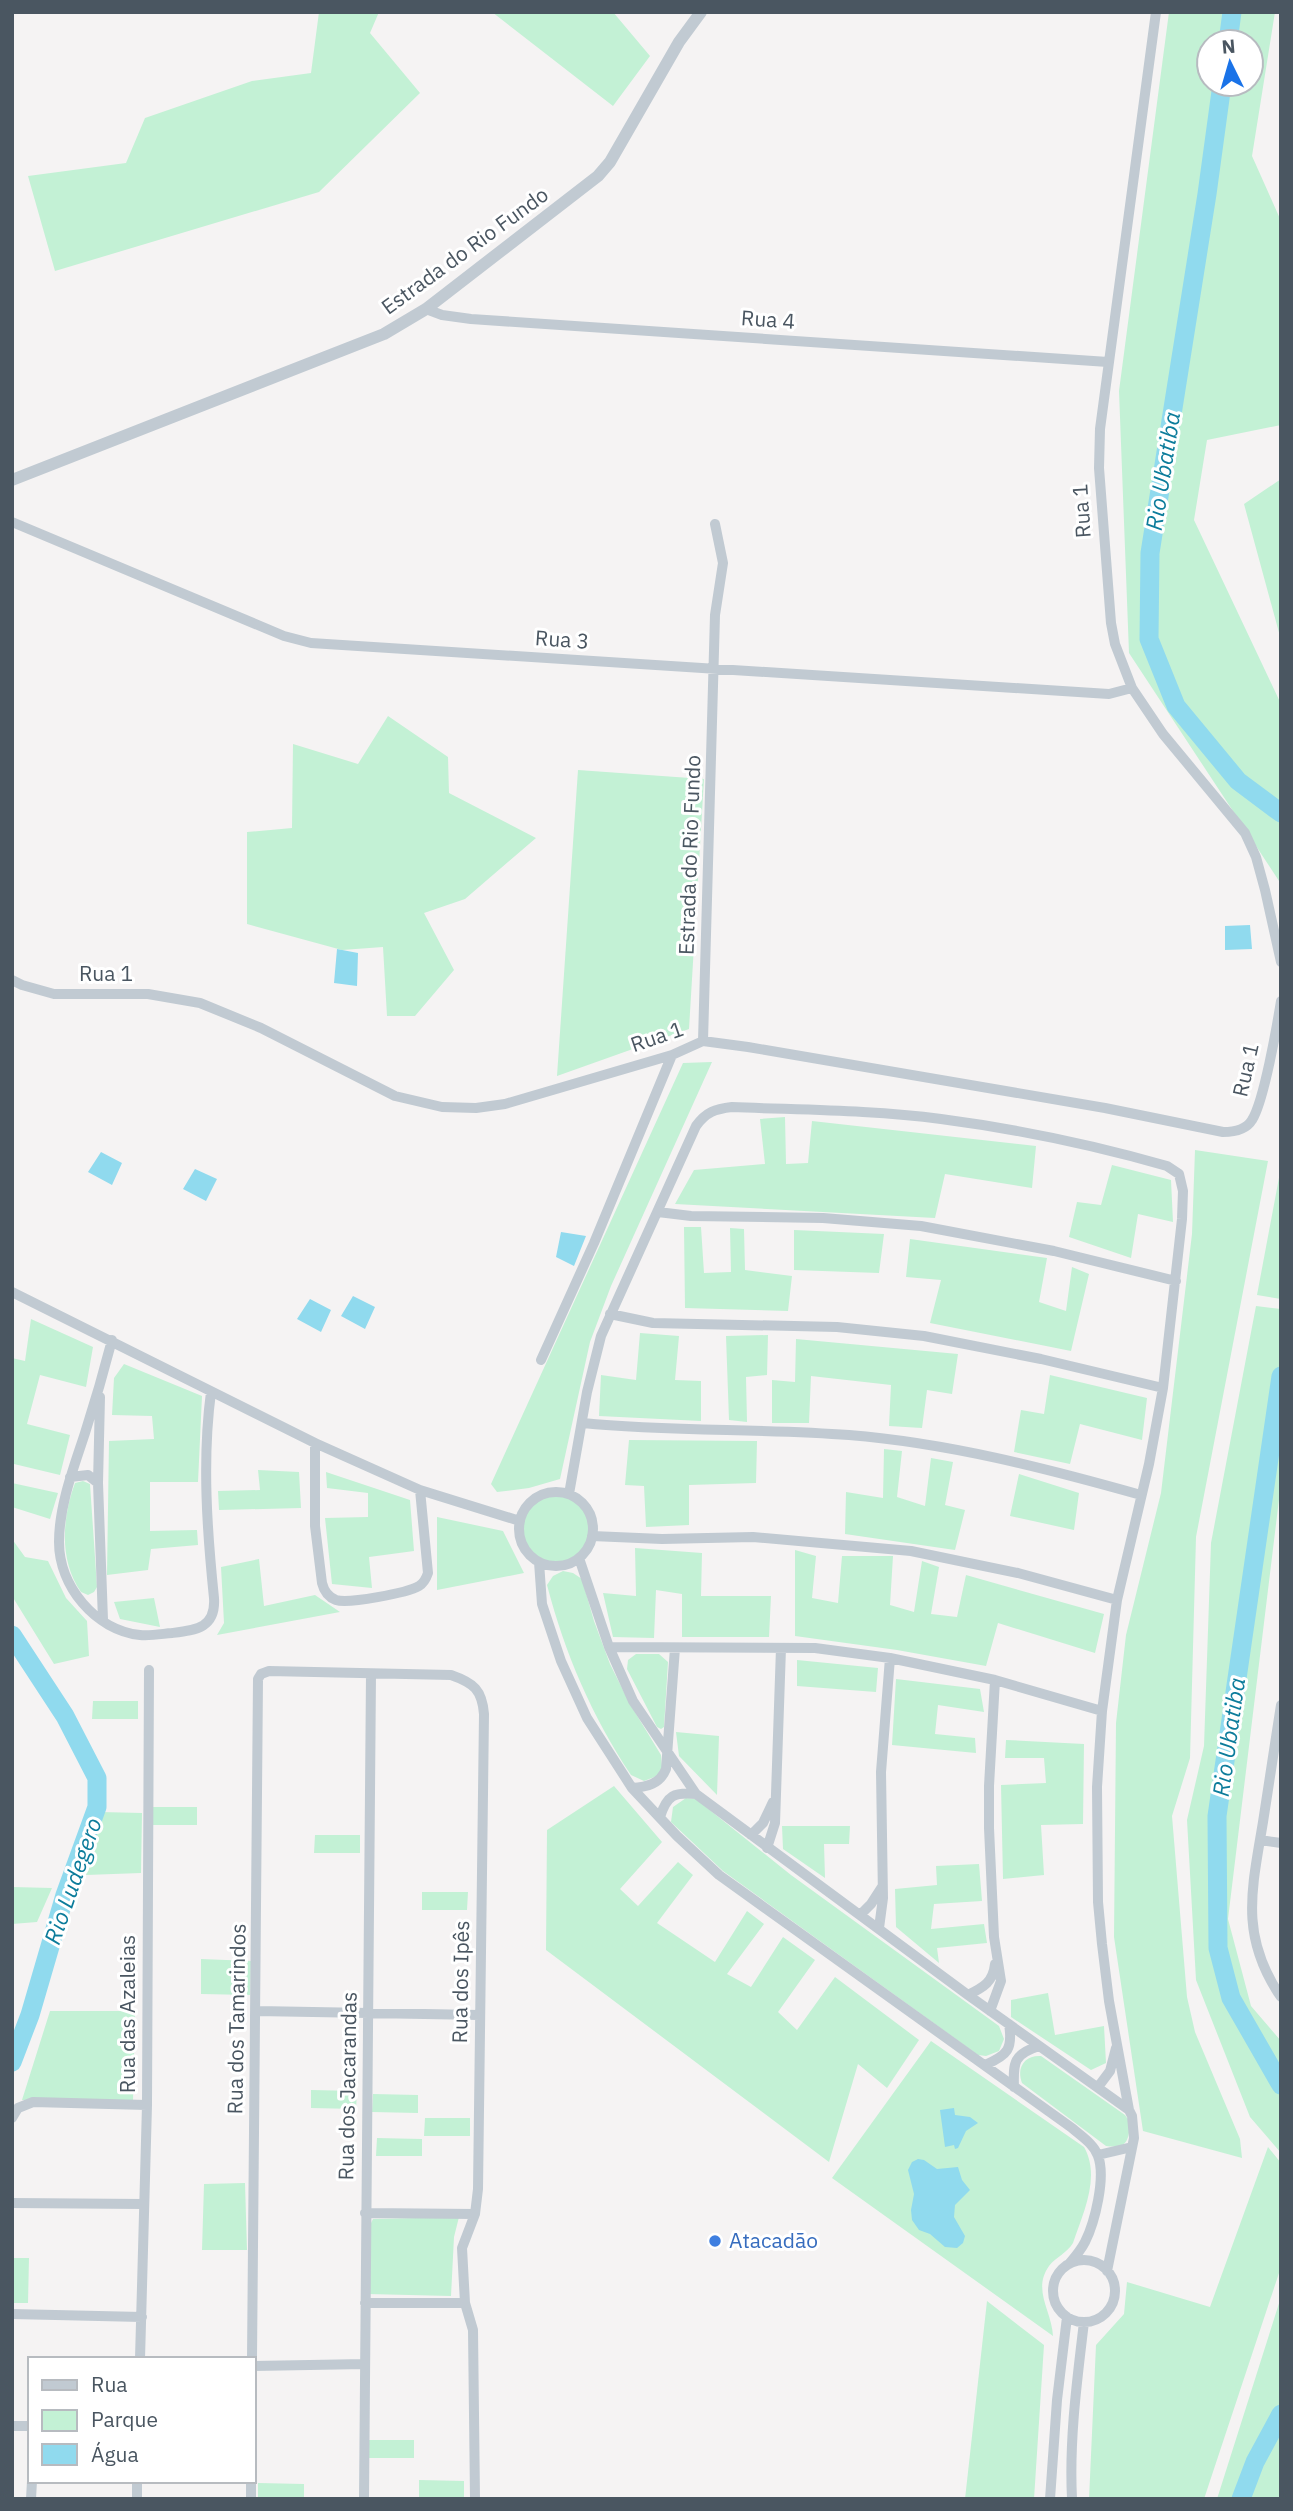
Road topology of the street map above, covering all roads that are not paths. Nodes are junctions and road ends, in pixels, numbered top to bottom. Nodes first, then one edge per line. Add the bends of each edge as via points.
1 (701, 12) edge
2 (1156, 12) edge
3 (426, 309) junction
4 (1108, 362) junction
5 (12, 480) edge
6 (12, 522) edge
7 (715, 524) dead end
8 (715, 670) junction
9 (1132, 688) junction
10 (1281, 962) edge
11 (12, 980) edge
12 (1281, 1001) edge
13 (703, 1041) junction
14 (673, 1055) junction
15 (658, 1212) junction
16 (1176, 1281) junction
17 (12, 1292) edge
18 (610, 1314) junction
19 (112, 1340) junction
20 (541, 1360) dead end
21 (100, 1386) junction
22 (1163, 1388) junction
23 (211, 1392) junction
24 (583, 1423) junction
25 (314, 1443) junction
26 (71, 1477) junction
27 (98, 1483) junction
28 (420, 1490) junction
29 (569, 1494) junction
30 (1141, 1495) junction
31 (520, 1521) junction
32 (592, 1535) junction
33 (579, 1558) junction
34 (539, 1562) junction
35 (102, 1592) junction
36 (77, 1599) junction
37 (1117, 1600) junction
38 (103, 1620) junction
39 (609, 1647) junction
40 (675, 1648) junction
41 (781, 1648) junction
42 (890, 1658) junction
43 (149, 1670) dead end
44 (370, 1674) junction
45 (258, 1679) joint
46 (995, 1679) junction
47 (1281, 1705) edge
48 (1102, 1711) junction
49 (668, 1754) junction
50 (632, 1788) junction
51 (696, 1794) junction
52 (774, 1798) junction
53 (660, 1817) junction
54 (751, 1835) junction
55 (1260, 1840) junction
56 (1281, 1843) edge
57 (767, 1848) junction
58 (883, 1887) junction
59 (861, 1914) junction
60 (879, 1928) junction
61 (995, 1956) junction
62 (968, 1995) junction
63 (1281, 1997) edge
64 (257, 2011) junction
65 (990, 2011) junction
66 (370, 2014) junction
67 (480, 2015) junction
68 (1009, 2024) junction
69 (1117, 2044) junction
70 (1039, 2046) junction
71 (985, 2065) junction
72 (1014, 2087) junction
73 (1098, 2087) junction
74 (147, 2105) junction
75 (1129, 2110) junction
76 (12, 2118) edge
77 (1132, 2147) junction
78 (1098, 2155) junction
79 (1100, 2183) junction
80 (1123, 2190) junction
81 (12, 2203) edge
82 (144, 2204) junction
83 (365, 2213) junction
84 (475, 2214) junction
85 (1092, 2225) junction
86 (1114, 2230) junction
87 (1069, 2264) junction
88 (1107, 2271) junction
89 (365, 2303) junction
90 (465, 2303) junction
91 (12, 2314) edge
92 (1067, 2317) junction
93 (142, 2318) junction
94 (1084, 2322) junction
95 (140, 2357) edge
96 (252, 2357) edge
97 (365, 2364) junction
98 (256, 2366) edge
99 (364, 2499) edge
100 (475, 2499) edge
101 (1051, 2499) edge
102 (1072, 2499) edge

1 - 3 street, Estrada do Rio Fundo via 598,176
2 - 4 street, Rua 1
3 - 4 street, Rua 4 via 471,319
3 - 5 street, Estrada do Rio Fundo via 365,343
4 - 9 street, Rua 1 via 1100,429 1102,518 1111,623
6 - 8 street, Rua 3 via 297,640
7 - 8 street, Estrada do Rio Fundo via 723,562 715,615
8 - 9 street, Rua 3 via 1109,694
8 - 13 street, Estrada do Rio Fundo
9 - 10 street, Rua 1 via 1163,734 1245,833 1256,857
11 - 14 street, Rua 1 via 54,993 148,994 200,1003 261,1028 395,1096 442,1107 505,1104
12 - 13 street, Rua 1 via 1252,1121 1240,1130 1223,1132
13 - 14 street, Rua 1
14 - 20 street
15 - 16 street via 921,1226
15 - 16 street via 696,1126 715,1109 854,1111 942,1119 1081,1145 1175,1170 1183,1191
15 - 18 street
16 - 22 street
17 - 19 street
18 - 22 street via 653,1323 837,1327 924,1336
18 - 24 street via 587,1392
19 - 21 street
19 - 23 street
21 - 26 street
21 - 27 street
22 - 30 street
23 - 25 street
23 - 38 street via 207,1494 213,1614 194,1630 158,1635 130,1633
24 - 29 street
24 - 30 street via 659,1430 785,1431 936,1445
25 - 28 street
25 - 28 street via 322,1583 335,1600 355,1601 412,1589 424,1581 428,1573
26 - 27 street via 88,1475
26 - 36 street via 59,1543 64,1570
27 - 35 street
28 - 31 street
29 - 31 street via 544,1494 533,1500
29 - 32 street via 588,1511
30 - 37 street
31 - 34 street via 522,1545
32 - 33 street
32 - 37 street via 753,1537 911,1551
33 - 34 street via 559,1566
33 - 39 street
34 - 50 street via 542,1604 561,1661 587,1718
35 - 36 street via 93,1601
35 - 38 street
36 - 38 street
37 - 48 street
39 - 40 street
39 - 49 street via 633,1701
40 - 41 street
40 - 49 street
41 - 42 street
41 - 52 street
42 - 46 street
42 - 58 street via 881,1772
43 - 74 street, Rua das Azaleias
44 - 45 street, Rua dos Ipês via 269,1671
44 - 66 street, Rua dos Jacarandas
44 - 67 street, Rua dos Ipês via 451,1675 472,1685 483,1699
45 - 64 street, Rua dos Tamarindos
46 - 48 street
46 - 61 street via 989,1786
47 - 55 street
48 - 69 street via 1098,1902
49 - 50 street via 663,1776 646,1787
49 - 51 street
50 - 53 street
51 - 53 street via 672,1796
51 - 54 street
52 - 54 street via 763,1823
52 - 57 street via 775,1823
53 - 71 street via 719,1875
54 - 57 street
55 - 56 street
55 - 63 street via 1251,1889 1252,1923 1262,1963
57 - 59 street
58 - 59 street
58 - 60 street
59 - 60 street
60 - 62 street
61 - 62 street via 993,1977
61 - 65 street via 1001,1982
62 - 65 street
64 - 66 street
64 - 96 street, Rua dos Tamarindos
65 - 68 street
66 - 67 street
66 - 83 street, Rua dos Jacarandas
67 - 84 street, Rua dos Ipês
68 - 70 street
68 - 71 street via 1010,2047
69 - 73 street via 1110,2071
69 - 75 street
70 - 72 street via 1019,2055 1014,2063
70 - 73 street
71 - 72 street
72 - 78 street via 1072,2128
73 - 75 street
74 - 76 street via 33,2102 18,2108
74 - 82 street, Rua das Azaleias
75 - 77 street
77 - 78 street
77 - 80 street
78 - 79 street
79 - 80 street
79 - 85 street
80 - 86 street
81 - 82 street
82 - 93 street, Rua das Azaleias
83 - 84 street
83 - 89 street, Rua dos Jacarandas
84 - 90 street, Rua dos Ipês via 462,2248
85 - 86 street
85 - 87 street
86 - 88 street
87 - 88 street via 1089,2261
87 - 92 street via 1053,2286 1055,2304
88 - 94 street via 1114,2299 1103,2315
89 - 90 street
89 - 97 street, Rua dos Jacarandas
90 - 100 street, Rua dos Ipês via 474,2330
91 - 93 street
92 - 94 street
92 - 101 street
93 - 95 street, Rua das Azaleias
94 - 102 street
97 - 98 street
97 - 99 street, Rua dos Jacarandas

